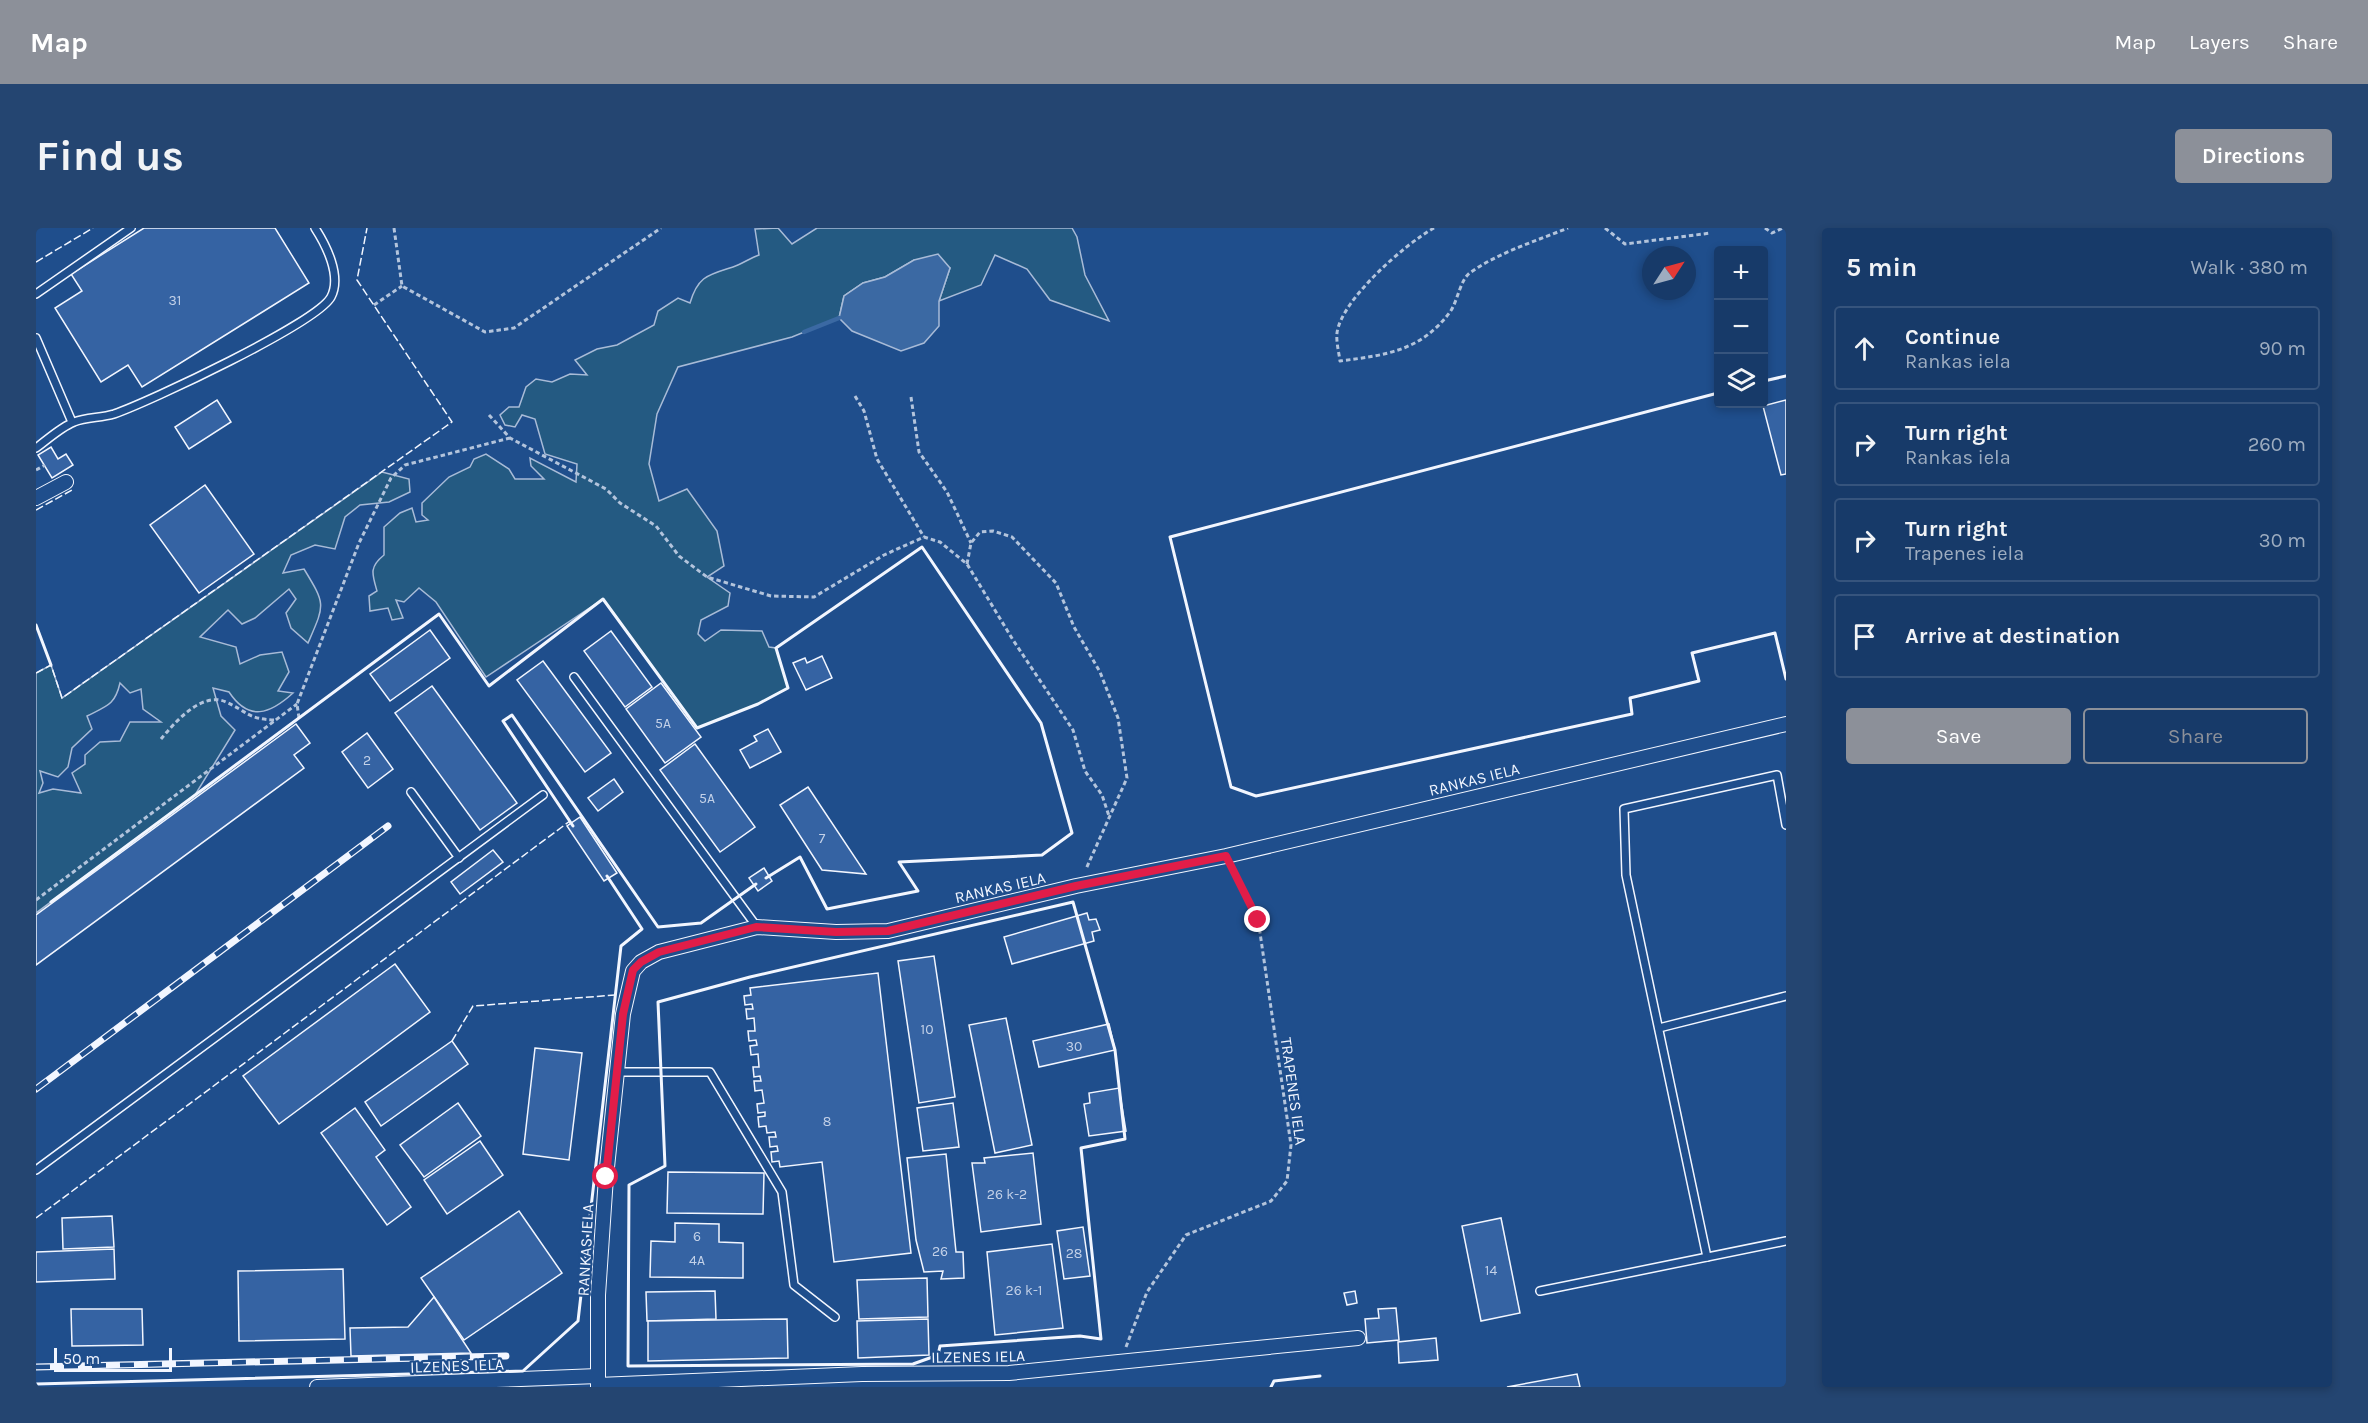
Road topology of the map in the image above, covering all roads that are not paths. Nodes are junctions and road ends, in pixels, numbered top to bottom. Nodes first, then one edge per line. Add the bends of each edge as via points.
1 (131, 228) edge
2 (315, 228) edge
3 (36, 294) edge
4 (36, 338) edge
5 (72, 422) junction
6 (36, 448) edge
7 (66, 482) dead end
8 (36, 498) edge
9 (574, 677) dead end
10 (1786, 724) edge
11 (411, 792) dead end
12 (543, 795) dead end
13 (1786, 825) edge
14 (459, 858) junction
15 (756, 927) junction
16 (1786, 996) edge
17 (1659, 1028) junction
18 (617, 1072) junction
19 (36, 1170) edge
20 (1786, 1240) edge
21 (1707, 1257) junction
22 (1540, 1291) dead end
23 (835, 1317) dead end
24 (1358, 1338) dead end
25 (598, 1383) edge
26 (317, 1387) edge

1 - 3 lane
2 - 5 lane via 331,261 335,284 326,303 307,318 213,369 113,414
4 - 5 lane
5 - 6 lane
7 - 8 street
9 - 15 lane
10 - 15 street, RANKAS IELA via 888,931
11 - 14 lane
12 - 14 lane
13 - 17 lane via 1777,775 1624,809 1626,875
14 - 19 lane
15 - 18 street, RANKAS IELA via 659,952 633,970 623,1014
16 - 17 lane
17 - 21 lane
18 - 23 lane via 710,1072 782,1192 794,1286
18 - 25 street, RANKAS IELA via 598,1294
20 - 21 lane
21 - 22 lane
24 - 25 street, ILZENES IELA via 1009,1373
25 - 26 street, ILZENES IELA

